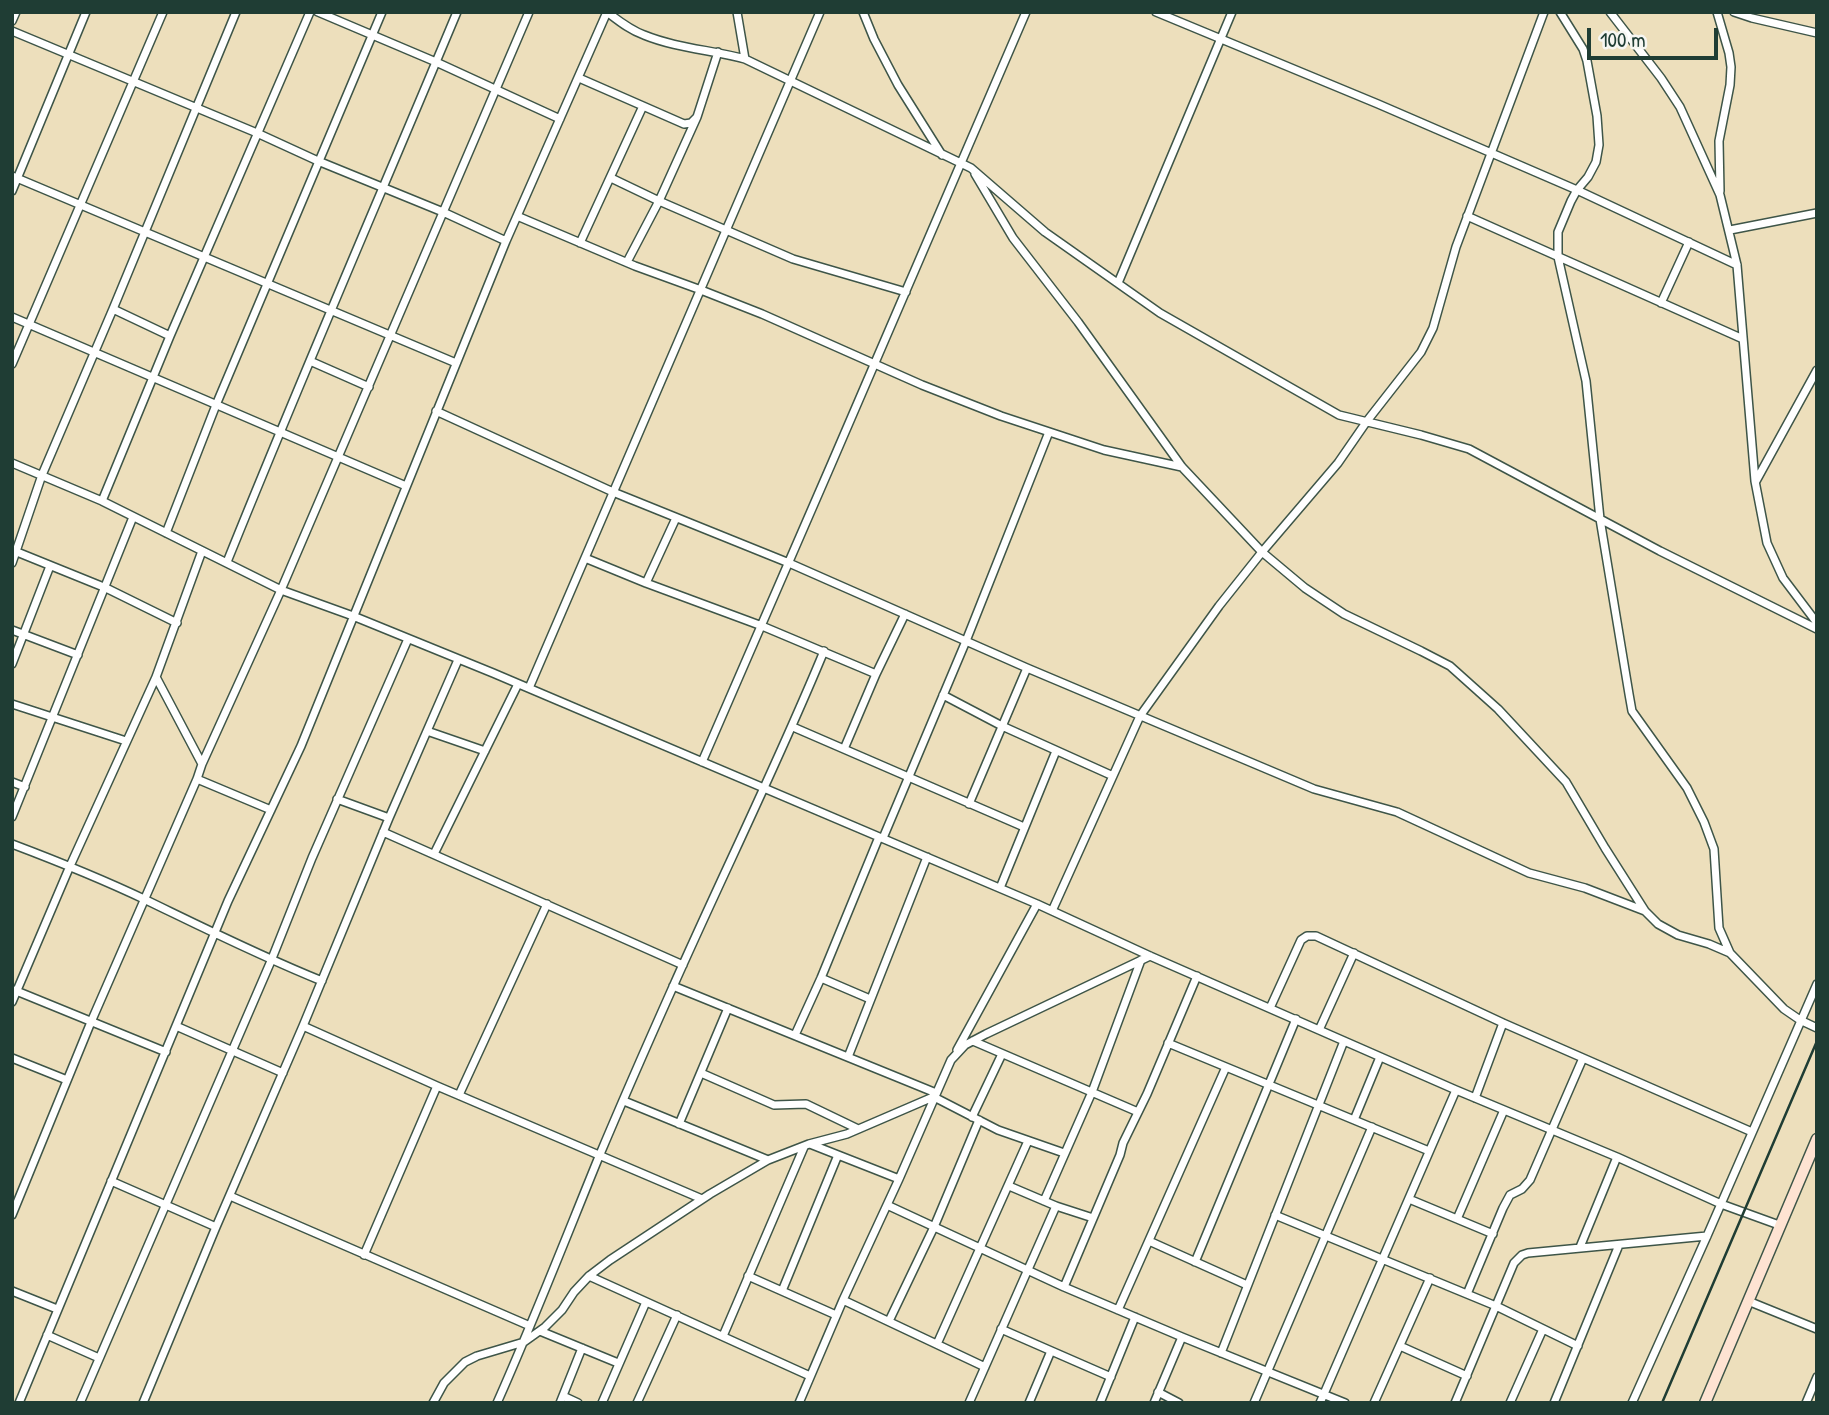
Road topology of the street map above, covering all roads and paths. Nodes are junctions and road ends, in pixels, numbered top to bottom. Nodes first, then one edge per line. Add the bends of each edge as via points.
1 (16, 12) edge
2 (86, 12) edge
3 (163, 12) edge
4 (236, 12) edge
5 (310, 12) edge
6 (318, 12) edge
7 (382, 12) edge
8 (457, 12) edge
9 (530, 12) edge
10 (737, 12) edge
11 (820, 12) edge
12 (863, 12) edge
13 (1026, 12) edge
14 (1156, 12) edge
15 (1232, 12) edge
16 (1544, 12) edge
17 (1560, 12) edge
18 (1610, 12) edge
19 (1717, 12) edge
20 (1734, 12) edge
21 (12, 21) edge
22 (12, 32) edge
23 (1817, 33) edge
24 (372, 36) junction
25 (1221, 39) junction
26 (718, 52) junction
27 (68, 54) junction
28 (745, 59) junction
29 (436, 62) junction
30 (579, 78) junction
31 (790, 80) junction
32 (132, 82) junction
33 (497, 89) junction
34 (643, 106) junction
35 (196, 108) junction
36 (697, 117) junction
37 (560, 119) junction
38 (257, 133) junction
39 (1490, 153) junction
40 (942, 155) junction
41 (318, 161) junction
42 (960, 163) junction
43 (971, 168) junction
44 (15, 177) edge
45 (611, 178) junction
46 (382, 187) junction
47 (1577, 190) junction
48 (12, 191) edge
49 (1720, 195) junction
50 (659, 201) junction
51 (80, 205) junction
52 (443, 212) junction
53 (1817, 213) edge
54 (517, 216) junction
55 (1467, 216) junction
56 (726, 230) junction
57 (1730, 230) junction
58 (145, 233) junction
59 (506, 241) junction
60 (1689, 242) junction
61 (580, 243) junction
62 (205, 257) junction
63 (1558, 257) junction
64 (626, 262) junction
65 (1737, 265) junction
66 (1118, 283) junction
67 (268, 284) junction
68 (701, 289) junction
69 (906, 292) junction
70 (1661, 303) junction
71 (113, 309) junction
72 (332, 312) junction
73 (12, 317) edge
74 (30, 325) junction
75 (170, 336) junction
76 (391, 336) junction
77 (1742, 339) junction
78 (93, 353) junction
79 (310, 361) junction
80 (456, 363) junction
81 (12, 364) edge
82 (875, 364) junction
83 (1817, 370) edge
84 (152, 378) junction
85 (369, 387) junction
86 (216, 405) junction
87 (436, 411) junction
88 (1367, 421) junction
89 (279, 432) junction
90 (1049, 432) junction
91 (339, 456) junction
92 (12, 463) edge
93 (1182, 467) junction
94 (42, 475) junction
95 (1755, 481) junction
96 (406, 486) junction
97 (613, 492) junction
98 (102, 501) junction
99 (133, 517) junction
100 (676, 518) junction
101 (1600, 519) junction
102 (166, 533) junction
103 (202, 551) junction
104 (17, 552) junction
105 (1262, 552) junction
106 (585, 558) junction
107 (227, 562) junction
108 (12, 563) edge
109 (789, 564) junction
110 (50, 566) junction
111 (646, 583) junction
112 (106, 588) junction
113 (281, 590) junction
114 (905, 614) junction
115 (353, 616) junction
116 (177, 623) junction
117 (1817, 623) edge
118 (762, 626) junction
119 (1817, 629) edge
120 (12, 631) edge
121 (23, 635) junction
122 (408, 639) junction
123 (966, 641) junction
124 (824, 652) junction
125 (78, 656) junction
126 (458, 660) junction
127 (12, 664) edge
128 (1027, 668) junction
129 (876, 674) junction
130 (156, 677) junction
131 (518, 684) junction
132 (528, 688) junction
133 (943, 695) junction
134 (12, 705) edge
135 (1140, 716) junction
136 (52, 717) junction
137 (1002, 726) junction
138 (793, 727) junction
139 (427, 730) junction
140 (126, 741) junction
141 (844, 749) junction
142 (485, 751) junction
143 (1056, 751) junction
144 (702, 762) junction
145 (202, 764) junction
146 (1113, 776) junction
147 (908, 778) junction
148 (197, 779) junction
149 (12, 782) edge
150 (25, 787) junction
151 (763, 788) junction
152 (337, 799) junction
153 (969, 804) junction
154 (271, 810) junction
155 (12, 817) edge
156 (389, 818) junction
157 (1024, 827) junction
158 (383, 832) junction
159 (881, 837) junction
160 (12, 844) edge
161 (434, 855) junction
162 (928, 857) junction
163 (70, 866) junction
164 (1000, 888) junction
165 (145, 900) junction
166 (1037, 904) junction
167 (547, 905) junction
168 (1052, 911) junction
169 (1645, 911) junction
170 (215, 934) junction
171 (1353, 953) junction
172 (1730, 953) junction
173 (1150, 956) junction
174 (1141, 960) junction
175 (271, 961) junction
176 (683, 965) junction
177 (1197, 976) junction
178 (821, 978) junction
179 (322, 981) junction
180 (1817, 984) edge
181 (673, 986) junction
182 (14, 991) edge
183 (870, 999) junction
184 (12, 1002) edge
185 (728, 1008) junction
186 (1270, 1009) junction
187 (1296, 1019) junction
188 (1801, 1020) junction
189 (91, 1022) junction
190 (1503, 1023) junction
191 (176, 1026) junction
192 (303, 1026) junction
193 (1817, 1028) edge
194 (1319, 1030) junction
195 (795, 1035) junction
196 (973, 1041) junction
197 (1344, 1041) junction
198 (1168, 1043) junction
199 (233, 1051) junction
200 (166, 1052) junction
201 (1002, 1054) junction
202 (1380, 1056) junction
203 (848, 1057) junction
204 (12, 1058) edge
205 (1583, 1058) junction
206 (951, 1060) junction
207 (1226, 1067) junction
208 (283, 1073) junction
209 (701, 1073) junction
210 (67, 1080) junction
211 (1269, 1084) junction
212 (437, 1086) junction
213 (1456, 1090) junction
214 (1092, 1092) junction
215 (459, 1095) junction
216 (935, 1095) junction
217 (1475, 1098) junction
218 (624, 1101) junction
219 (1320, 1105) junction
220 (1504, 1110) junction
221 (1138, 1112) junction
222 (975, 1118) junction
223 (1354, 1120) junction
224 (680, 1124) junction
225 (1372, 1127) junction
226 (858, 1129) junction
227 (1552, 1130) junction
228 (1752, 1132) junction
229 (1817, 1139) edge
230 (1028, 1141) junction
231 (807, 1145) junction
232 (1429, 1151) junction
233 (1064, 1153) junction
234 (1814, 1153) edge
235 (838, 1155) junction
236 (600, 1156) junction
237 (1617, 1157) junction
238 (768, 1160) junction
239 (899, 1179) junction
240 (111, 1181) junction
241 (1009, 1186) junction
242 (230, 1196) junction
243 (702, 1199) junction
244 (1409, 1199) junction
245 (1044, 1201) junction
246 (1721, 1203) junction
247 (165, 1205) junction
248 (887, 1205) junction
249 (1056, 1206) junction
250 (12, 1214) edge
251 (1275, 1215) junction
252 (1093, 1218) junction
253 (1457, 1219) junction
254 (1779, 1225) junction
255 (216, 1227) junction
256 (934, 1227) junction
257 (1493, 1234) junction
258 (1327, 1236) junction
259 (1707, 1236) junction
260 (1149, 1241) junction
261 (1619, 1245) junction
262 (1580, 1247) junction
263 (980, 1248) junction
264 (364, 1255) junction
265 (1383, 1258) junction
266 (1195, 1262) junction
267 (1027, 1271) junction
268 (589, 1276) junction
269 (748, 1276) junction
270 (1430, 1278) junction
271 (1247, 1285) junction
272 (1064, 1287) junction
273 (12, 1290) edge
274 (782, 1291) junction
275 (1467, 1294) junction
276 (843, 1300) junction
277 (1748, 1301) junction
278 (646, 1302) junction
279 (1496, 1306) junction
280 (57, 1309) junction
281 (1118, 1310) junction
282 (677, 1315) junction
283 (836, 1315) junction
284 (1135, 1317) junction
285 (889, 1321) junction
286 (530, 1326) junction
287 (1001, 1329) junction
288 (1543, 1329) junction
289 (1817, 1329) edge
290 (540, 1331) junction
291 (47, 1335) junction
292 (723, 1336) junction
293 (1182, 1338) junction
294 (524, 1342) junction
295 (937, 1344) junction
296 (1400, 1346) junction
297 (1578, 1346) junction
298 (582, 1348) junction
299 (1051, 1351) junction
300 (1221, 1353) junction
301 (99, 1358) junction
302 (618, 1363) junction
303 (985, 1367) junction
304 (1268, 1371) junction
305 (810, 1376) junction
306 (1467, 1376) junction
307 (1111, 1377) junction
308 (1817, 1377) edge
309 (1158, 1392) junction
310 (1325, 1394) junction
311 (561, 1399) edge
312 (1030, 1402) edge
313 (19, 1403) edge
314 (80, 1403) edge
315 (143, 1403) edge
316 (433, 1403) edge
317 (497, 1403) edge
318 (578, 1403) edge
319 (602, 1403) edge
320 (638, 1403) edge
321 (799, 1403) edge
322 (969, 1403) edge
323 (1100, 1403) edge
324 (1154, 1403) edge
325 (1178, 1403) edge
326 (1254, 1403) edge
327 (1320, 1403) edge
328 (1345, 1403) edge
329 (1374, 1403) edge
330 (1455, 1403) edge
331 (1510, 1403) edge
332 (1554, 1403) edge
333 (1632, 1403) edge
334 (1705, 1403) edge
335 (1806, 1403) edge

1 - 21 street
2 - 27 street
3 - 32 street
4 - 35 street
5 - 38 street
6 - 24 street
7 - 24 street
8 - 29 street
9 - 33 street
10 - 28 street
11 - 31 street
12 - 40 street via 898,85
13 - 42 street
14 - 25 street
15 - 25 street
16 - 39 street
17 - 47 street via 1583,49 1597,116 1596,162
18 - 49 street via 1680,107
19 - 49 street via 1731,67 1721,128
20 - 23 street
22 - 27 street
24 - 29 street
24 - 41 street
25 - 39 street
25 - 66 street
26 - 28 street
26 - 30 street via 644,35 607,12
26 - 36 street
27 - 32 street
27 - 44 street
28 - 31 street
29 - 33 street
29 - 46 street
30 - 34 street
30 - 37 street
31 - 40 street
31 - 56 street
32 - 35 street
32 - 51 street
33 - 37 street
33 - 52 street
34 - 36 street via 684,124
34 - 45 street
35 - 38 street
35 - 58 street
36 - 50 street
37 - 54 street
38 - 41 street
38 - 62 street
39 - 47 street
39 - 55 street
40 - 42 street
41 - 46 street
41 - 67 street
42 - 43 street
42 - 69 street
43 - 66 street via 1045,232
43 - 93 street via 1013,238
44 - 48 street
44 - 51 street
45 - 50 street
45 - 61 street
46 - 52 street
46 - 72 street
47 - 60 street
47 - 63 street via 1558,232
49 - 57 street
50 - 56 street
50 - 64 street
51 - 58 street
51 - 74 street
52 - 59 street
52 - 76 street
53 - 57 street
54 - 59 street
54 - 61 street
55 - 63 street
55 - 88 street via 1433,328 1421,352
56 - 68 street
56 - 69 street via 793,259
57 - 65 street
58 - 62 street
58 - 71 street
59 - 80 street
60 - 65 street
60 - 70 street
61 - 64 street
62 - 67 street
62 - 75 street
63 - 70 street
63 - 101 street via 1587,380
64 - 68 street
65 - 77 street
66 - 88 street via 1160,313 1339,415
67 - 72 street
67 - 86 street
68 - 82 street
68 - 97 street
69 - 82 street
70 - 77 street
71 - 75 street
71 - 78 street
72 - 76 street
72 - 79 street
73 - 74 street
74 - 78 street
74 - 81 street
75 - 84 street
76 - 80 street
76 - 85 street
77 - 95 street
78 - 84 street
78 - 94 street
79 - 85 street
79 - 89 street
80 - 87 street
82 - 90 street
82 - 109 street
83 - 95 street
84 - 86 street
84 - 98 street
85 - 91 street
86 - 89 street
86 - 102 street
87 - 96 street
87 - 97 street
88 - 101 street via 1469,449
88 - 105 street via 1303,507
89 - 91 street
89 - 107 street
90 - 93 street
90 - 123 street
91 - 96 street
91 - 113 street
92 - 94 street
93 - 105 street
94 - 98 street
94 - 104 street
95 - 117 street via 1767,543 1783,578
96 - 115 street
97 - 100 street
97 - 106 street
98 - 99 street
99 - 102 street
99 - 112 street
100 - 109 street
100 - 111 street
101 - 119 street
101 - 172 street via 1632,711 1687,788 1704,822 1714,849 1719,928
102 - 103 street
103 - 107 street
103 - 116 street
104 - 108 street
104 - 110 street
105 - 135 street
105 - 169 street via 1344,614 1450,666 1498,709 1566,782
106 - 111 street
106 - 132 street
107 - 113 street
109 - 114 street
109 - 118 street
110 - 112 street
110 - 121 street
111 - 118 street
112 - 116 street
112 - 125 street
113 - 115 street
113 - 145 street
114 - 123 street
114 - 129 street
115 - 122 street
115 - 154 street
116 - 130 street
118 - 124 street
118 - 144 street
120 - 121 street
121 - 125 street
121 - 127 street
122 - 126 street
122 - 152 street
123 - 128 street
123 - 133 street
124 - 129 street
124 - 138 street
125 - 136 street
126 - 131 street
126 - 139 street
128 - 135 street
128 - 137 street
129 - 141 street
130 - 140 street
130 - 145 street
131 - 132 street
131 - 142 street
132 - 144 street
133 - 137 street
133 - 147 street
134 - 136 street
135 - 146 street
135 - 169 street via 1314,789 1397,812 1529,873
136 - 140 street
136 - 150 street
137 - 143 street
137 - 153 street
138 - 141 street
138 - 151 street
139 - 142 street
139 - 156 street
140 - 163 street
141 - 147 street
142 - 161 street
143 - 146 street
143 - 157 street
144 - 151 street
145 - 148 street
146 - 168 street
147 - 153 street
147 - 159 street
148 - 154 street
148 - 165 street
149 - 150 street
150 - 155 street
151 - 159 street
151 - 176 street
152 - 156 street
152 - 175 street
153 - 157 street
154 - 170 street
156 - 158 street
157 - 164 street
158 - 161 street
158 - 179 street
159 - 162 street
159 - 178 street
160 - 163 street
161 - 167 street
162 - 164 street
162 - 183 street
163 - 165 street
163 - 182 street
164 - 166 street
165 - 170 street
165 - 189 street
166 - 168 street
166 - 206 street
167 - 176 street
167 - 215 street
168 - 173 street
169 - 172 street via 1678,935
170 - 175 street
170 - 191 street
171 - 186 street via 1316,936 1301,940
171 - 190 street
171 - 194 street
172 - 188 street via 1784,1009
173 - 174 street
173 - 177 street
174 - 196 street
174 - 214 street
175 - 179 street
175 - 199 street
176 - 181 street
177 - 186 street
177 - 198 street
178 - 183 street
178 - 195 street
179 - 192 street
180 - 188 street
181 - 185 street
181 - 218 street
182 - 184 street
182 - 189 street
183 - 203 street
185 - 195 street
185 - 209 street
186 - 187 street
187 - 194 street
187 - 211 street
188 - 193 street
188 - 228 street
189 - 200 street
189 - 210 street
190 - 205 street
190 - 217 street
191 - 199 street
191 - 200 street
192 - 208 street
192 - 212 street
194 - 197 street
195 - 203 street
196 - 201 street
196 - 206 street
197 - 202 street
197 - 219 street
198 - 207 street
198 - 221 street
199 - 208 street
199 - 247 street
200 - 240 street
201 - 214 street
201 - 222 street
202 - 213 street
202 - 223 street
203 - 216 street
204 - 210 street
205 - 227 street
205 - 228 street
206 - 216 street
207 - 211 street
207 - 260 street
208 - 242 street
209 - 224 street
209 - 226 street via 774,1105 806,1104
210 - 250 street
211 - 219 street
211 - 266 street
212 - 215 street
212 - 264 street
213 - 217 street
213 - 232 street
214 - 221 street
214 - 233 street
215 - 236 street
216 - 222 street
216 - 226 street
216 - 239 street
217 - 220 street
218 - 224 street
218 - 236 street
219 - 223 street
219 - 251 street
220 - 227 street
220 - 253 street
221 - 252 street
222 - 230 street
222 - 256 street
223 - 225 street
224 - 238 street
225 - 232 street
225 - 258 street
226 - 231 street
227 - 237 street
227 - 257 street via 1530,1180 1510,1195
228 - 246 street
229 - 234 street
230 - 233 street
230 - 241 street
231 - 235 street
231 - 238 street
231 - 269 street
232 - 244 street
233 - 245 street
234 - 254 street
235 - 239 street
235 - 274 street
236 - 243 street
236 - 286 street
237 - 246 street
237 - 262 street
238 - 243 street
239 - 248 street
240 - 247 street
240 - 280 street
241 - 245 street
241 - 263 street
242 - 255 street
242 - 264 street
243 - 268 street
244 - 253 street
244 - 265 street
245 - 249 street
246 - 254 street
246 - 259 street
247 - 255 street
247 - 301 street
248 - 256 street
248 - 276 street
249 - 252 street
249 - 267 street
251 - 258 street
251 - 271 street
252 - 272 street
253 - 257 street
254 - 277 street
255 - 315 street
256 - 263 street
256 - 285 street
257 - 275 street
258 - 265 street
258 - 304 street
259 - 261 street
259 - 333 street
260 - 266 street
260 - 281 street
261 - 262 street
261 - 297 street
262 - 279 street via 1528,1253 1518,1259
263 - 267 street
263 - 295 street
264 - 286 street
265 - 270 street
265 - 310 street
266 - 271 street
267 - 272 street
267 - 287 street
268 - 278 street
268 - 290 street
269 - 274 street
269 - 292 street
270 - 275 street
270 - 296 street
271 - 300 street
272 - 281 street
273 - 280 street
274 - 283 street
275 - 279 street
276 - 283 street
276 - 285 street
277 - 289 street
277 - 334 street
278 - 282 street
278 - 302 street
279 - 288 street
279 - 306 street
280 - 291 street
281 - 284 street
282 - 292 street
282 - 320 street
283 - 305 street
284 - 293 street
284 - 307 street
285 - 295 street
286 - 294 street
287 - 299 street
287 - 303 street
288 - 297 street
288 - 331 street
290 - 294 street
290 - 298 street
291 - 301 street
291 - 313 street
292 - 305 street
293 - 300 street
293 - 309 street
294 - 316 street via 465,1362 444,1383
294 - 317 street
295 - 303 street
296 - 306 street
296 - 329 street
297 - 332 street
298 - 302 street
298 - 311 street
299 - 307 street
299 - 312 street
300 - 304 street
301 - 314 street
302 - 319 street
303 - 322 street
304 - 310 street
304 - 326 street
305 - 321 street
306 - 330 street
307 - 323 street
308 - 335 street
309 - 324 street
309 - 325 street
310 - 327 street
310 - 328 street
311 - 318 street

